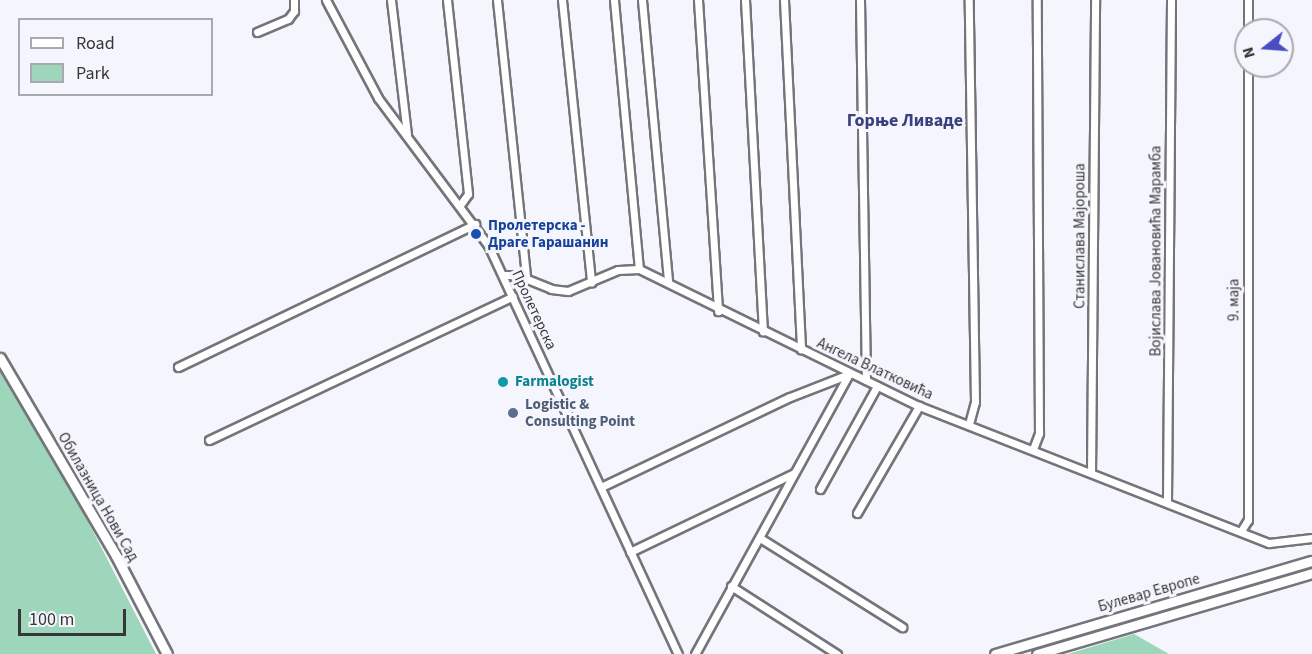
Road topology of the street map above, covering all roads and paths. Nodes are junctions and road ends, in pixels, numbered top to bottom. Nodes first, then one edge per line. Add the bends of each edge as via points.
1 (294, 0) edge
2 (326, 0) edge
3 (391, 0) edge
4 (447, 0) edge
5 (497, 0) edge
6 (562, 0) edge
7 (614, 0) edge
8 (642, 0) edge
9 (698, 0) edge
10 (745, 0) edge
11 (784, 0) edge
12 (860, 0) edge
13 (969, 0) edge
14 (1037, 0) edge
15 (1095, 0) edge
16 (1171, 0) edge
17 (1248, 0) edge
18 (1248, 18) edge
19 (257, 32) dead end
20 (1248, 78) edge
21 (407, 135) junction
22 (460, 205) junction
23 (475, 224) junction
24 (639, 269) junction
25 (503, 275) junction
26 (526, 278) junction
27 (668, 282) junction
28 (591, 283) junction
29 (513, 296) junction
30 (718, 311) junction
31 (763, 332) junction
32 (801, 350) junction
33 (0, 358) edge
34 (178, 367) dead end
35 (849, 374) junction
36 (866, 380) junction
37 (877, 386) junction
38 (919, 406) junction
39 (969, 424) junction
40 (209, 440) dead end
41 (1033, 449) junction
42 (1091, 472) junction
43 (794, 473) junction
44 (601, 487) junction
45 (820, 489) dead end
46 (1167, 501) junction
47 (857, 513) dead end
48 (1241, 531) junction
49 (760, 538) junction
50 (1312, 538) edge
51 (630, 552) junction
52 (1312, 561) edge
53 (1312, 573) edge
54 (731, 586) junction
55 (902, 627) dead end
56 (167, 652) edge
57 (678, 654) edge
58 (695, 654) edge
59 (837, 654) edge
60 (995, 654) edge
61 (1037, 654) edge

1 - 19 street via 294,11 288,19
2 - 21 street, Пролетерска via 369,83
3 - 21 street
4 - 22 street via 468,194
5 - 26 street
6 - 28 street
7 - 24 street
8 - 27 street
9 - 30 street
10 - 31 street
11 - 32 street
12 - 36 street
13 - 39 street via 975,402
14 - 41 street via 1039,432
15 - 42 street, Станислава Мајороша
16 - 46 street, Војислава Јовановића Марамба
17 - 18 street
20 - 48 street, 9. маја via 1248,520
21 - 22 street, Пролетерска
22 - 23 street, Пролетерска
23 - 25 street, Пролетерска
23 - 34 street
24 - 27 street, Ангела Влатковића
24 - 28 street via 618,270
25 - 26 street
25 - 29 street, Пролетерска
26 - 28 street via 550,289 568,291
27 - 30 street, Ангела Влатковића
29 - 40 street
29 - 44 street, Пролетерска
30 - 31 street, Ангела Влатковића
31 - 32 street, Ангела Влатковића
32 - 35 street, Ангела Влатковића
33 - 56 main road, Обилазница Нови Сад via 116,556
35 - 36 street, Ангела Влатковића
35 - 43 street
35 - 44 street via 790,396
36 - 37 street, Ангела Влатковића
37 - 38 street, Ангела Влатковића
37 - 45 street
38 - 39 street, Ангела Влатковића
38 - 47 street
39 - 41 street, Ангела Влатковића
41 - 42 street, Ангела Влатковића
42 - 46 street, Ангела Влатковића
43 - 49 street
43 - 51 street
44 - 51 street, Пролетерска
46 - 48 street, Ангела Влатковића
48 - 50 street, Ангела Влатковића via 1269,543
49 - 54 street
49 - 55 street
51 - 57 street, Пролетерска
52 - 60 main road, Булевар Европе
53 - 61 main road, Булевар Европе
54 - 58 street
54 - 59 street

